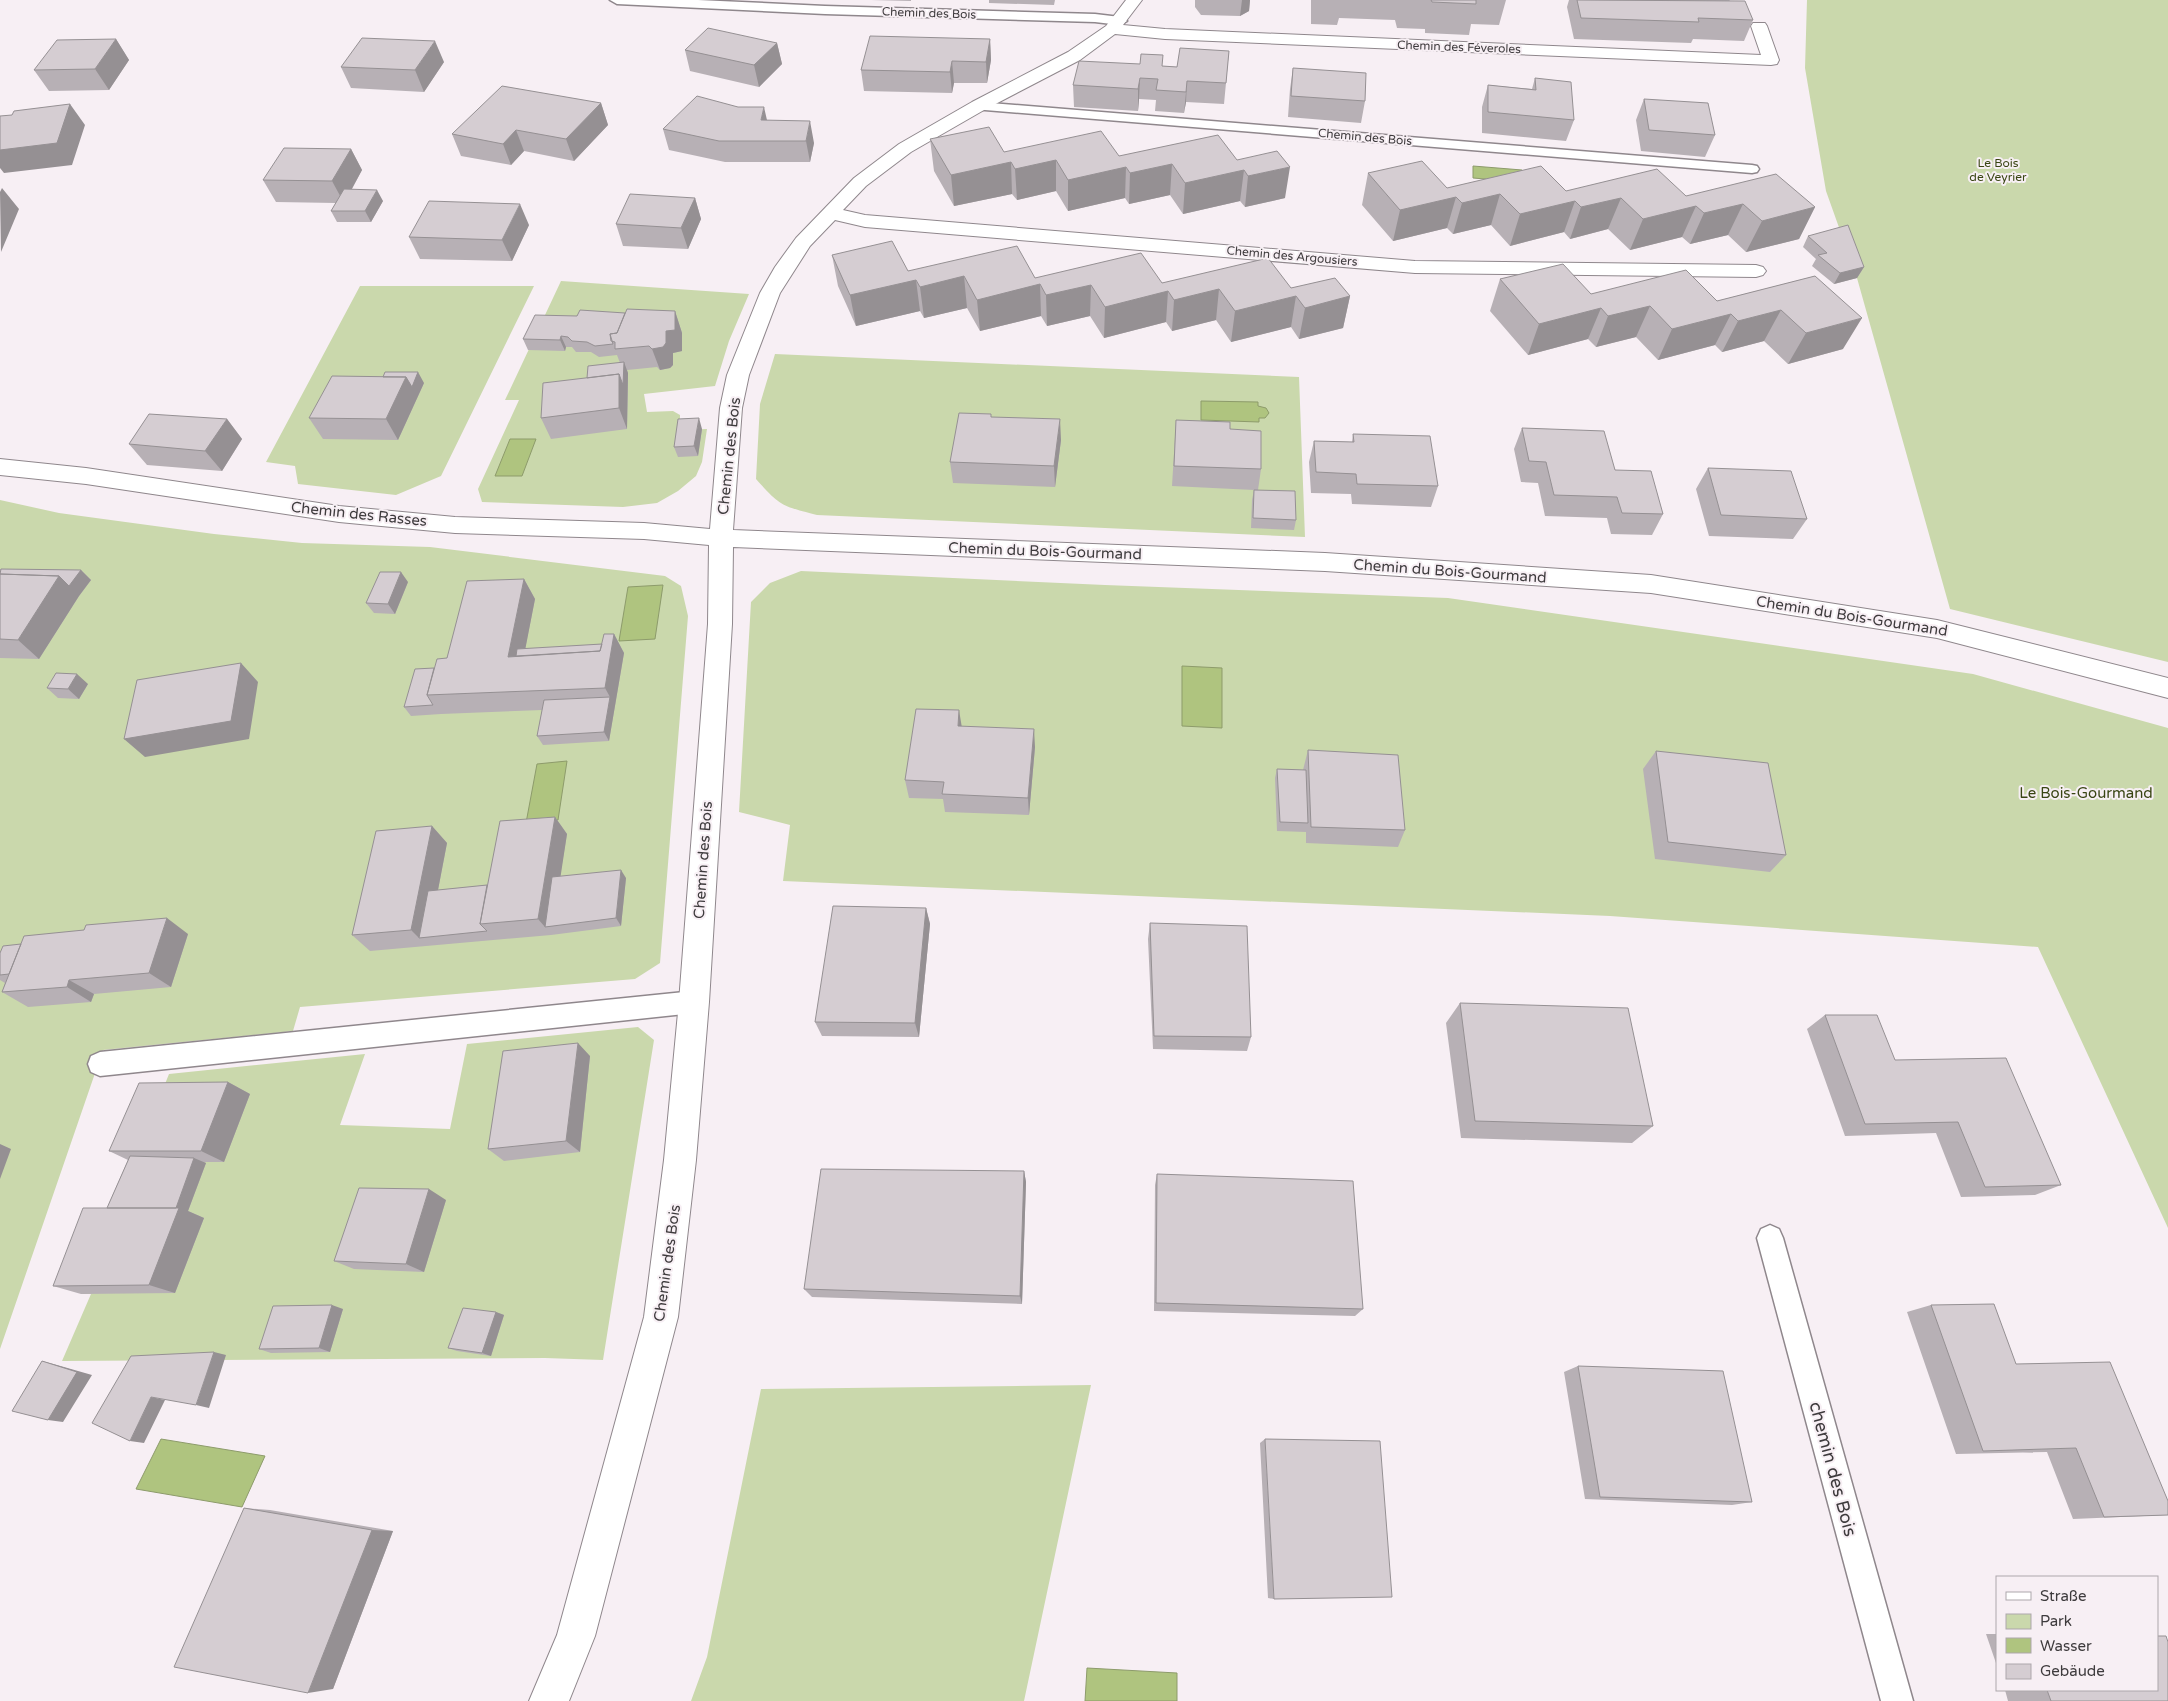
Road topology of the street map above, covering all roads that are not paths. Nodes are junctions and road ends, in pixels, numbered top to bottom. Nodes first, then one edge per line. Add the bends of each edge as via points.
1 (617, 0) edge
2 (1134, 0) edge
3 (1116, 25) junction
4 (1759, 26) dead end
5 (978, 106) junction
6 (1752, 169) dead end
7 (830, 213) junction
8 (1756, 270) dead end
9 (0, 467) edge
10 (721, 538) junction
11 (2168, 688) edge
12 (694, 1002) junction
13 (100, 1064) dead end
14 (1770, 1238) dead end
15 (549, 1701) edge
16 (1896, 1701) edge

1 - 3 lane, Chemin des Bois via 1095,18
2 - 3 street, Chemin des Bois
3 - 4 street, Chemin des Féveroles via 1165,34 1771,60
3 - 5 street, Chemin des Bois via 1074,56
5 - 6 lane, Chemin des Bois
5 - 7 street, Chemin des Bois via 881,164
7 - 8 street, Chemin des Argousiers via 865,221 1415,266
7 - 10 street, Chemin des Bois via 803,242 770,293 738,375 731,408
9 - 10 street, Chemin des Rasses via 86,476 348,515
10 - 11 street, Chemin du Bois-Gourmand via 1325,562 1651,584 1937,629
10 - 12 street, Chemin des Bois via 720,624
12 - 13 lane
12 - 15 street, Chemin des Bois via 680,1160 661,1317 576,1636
14 - 16 lane, chemin des Bois

